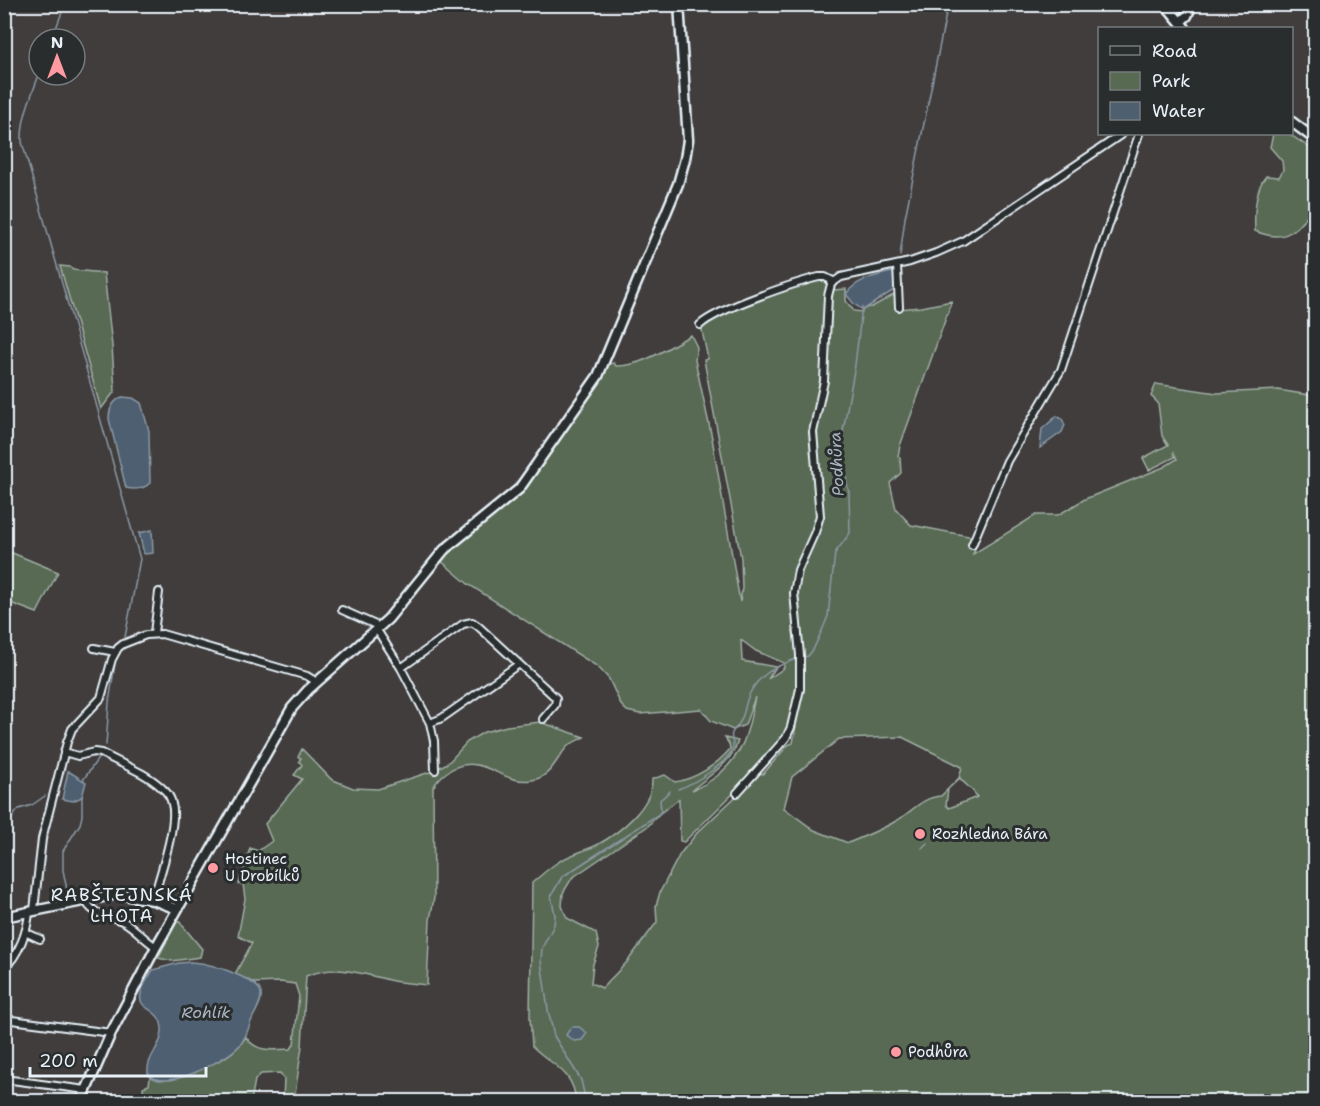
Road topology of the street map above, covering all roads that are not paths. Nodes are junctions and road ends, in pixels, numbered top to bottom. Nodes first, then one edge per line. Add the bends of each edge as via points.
1 (679, 4) edge
2 (1165, 4) edge
3 (1186, 4) edge
4 (1192, 4) edge
5 (1182, 26) edge
6 (1293, 123) edge
7 (1121, 135) edge
8 (1139, 135) edge
9 (1316, 140) edge
10 (897, 265) junction
11 (833, 281) junction
12 (899, 307) dead end
13 (700, 325) dead end
14 (972, 545) dead end
15 (159, 592) dead end
16 (342, 610) dead end
17 (378, 628) junction
18 (154, 633) junction
19 (93, 648) dead end
20 (115, 652) junction
21 (519, 664) junction
22 (400, 668) junction
23 (318, 682) junction
24 (543, 719) dead end
25 (430, 723) junction
26 (64, 752) junction
27 (435, 770) dead end
28 (737, 793) dead end
29 (86, 900) junction
30 (153, 900) junction
31 (177, 909) junction
32 (32, 910) junction
33 (4, 917) edge
34 (25, 932) junction
35 (40, 939) dead end
36 (156, 947) junction
37 (4, 968) edge
38 (4, 1019) edge
39 (111, 1034) junction
40 (4, 1079) edge
41 (86, 1090) junction
42 (81, 1101) edge

1 - 17 main road via 688,134 685,159 598,376 519,489 444,550
2 - 3 main road via 1177,8
2 - 5 main road
4 - 5 main road
6 - 9 main road
7 - 10 street via 974,235
8 - 14 street via 1061,370 1007,461
10 - 11 street
10 - 12 street
11 - 13 street via 819,277 777,290
11 - 28 street via 828,296 824,381 813,432 820,516 798,570 794,593 800,688 786,738
15 - 18 street
16 - 17 street
17 - 22 street
17 - 23 main road
18 - 20 street via 123,644
18 - 23 street
19 - 20 street
20 - 26 street via 103,694 75,725
21 - 22 street via 469,622
21 - 24 street via 556,698
21 - 25 street
22 - 25 street
23 - 31 main road via 286,716
25 - 27 street
26 - 30 street via 83,756 101,753 155,782 169,796 172,821
26 - 32 street via 42,839
29 - 30 main road via 118,894
29 - 32 main road
29 - 36 street via 94,911 125,923
30 - 31 main road
31 - 36 main road
32 - 33 main road
32 - 34 street
34 - 35 street
34 - 37 street via 14,958
36 - 39 main road
38 - 39 street
39 - 41 main road
40 - 41 street
41 - 42 main road

